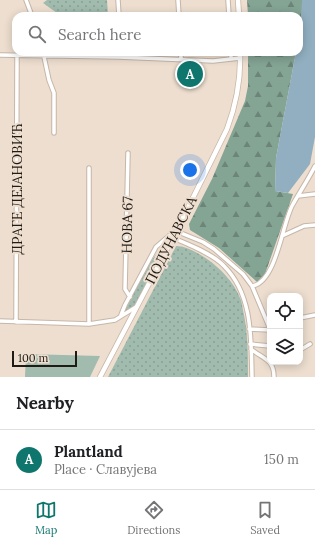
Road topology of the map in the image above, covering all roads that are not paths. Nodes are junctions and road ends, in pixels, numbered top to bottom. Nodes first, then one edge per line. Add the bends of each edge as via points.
1 (26, 0) edge
2 (118, 0) edge
3 (178, 0) edge
4 (228, 0) edge
5 (238, 0) edge
6 (30, 12) edge
7 (119, 12) edge
8 (179, 12) edge
9 (229, 12) edge
10 (239, 12) edge
11 (0, 55) edge
12 (12, 56) edge
13 (17, 56) edge
14 (44, 56) edge
15 (94, 56) edge
16 (181, 56) edge
17 (119, 57) joint
18 (240, 58) joint
19 (231, 59) joint
20 (181, 60) junction
21 (54, 133) dead end
22 (128, 153) dead end
23 (315, 166) edge
24 (89, 168) dead end
25 (315, 194) edge
26 (298, 196) junction
27 (315, 225) edge
28 (175, 234) junction
29 (282, 236) junction
30 (252, 286) junction
31 (130, 297) junction
32 (136, 307) junction
33 (315, 315) edge
34 (121, 316) junction
35 (303, 317) edge
36 (0, 322) edge
37 (16, 322) junction
38 (90, 324) junction
39 (249, 329) junction
40 (270, 329) edge
41 (267, 330) edge
42 (310, 344) dead end
43 (267, 346) edge
44 (251, 347) junction
45 (303, 348) edge
46 (100, 377) edge
47 (252, 377) edge
48 (274, 377) edge

1 - 6 street
2 - 7 street
3 - 8 street
4 - 9 street
5 - 10 street
11 - 12 street
13 - 37 street, ДРАГЕ ДЕЈАНОВИЋ
14 - 21 street via 54,93
15 - 17 street
16 - 20 street
17 - 20 street
18 - 19 street
18 - 28 street, ПОДУНАВСКА via 234,111
19 - 20 street
22 - 31 street, НОВА 67 via 125,289
23 - 26 street
24 - 38 street
25 - 26 street
26 - 29 street via 287,217
27 - 29 street via 304,226
28 - 30 street via 203,242 214,249 243,274
28 - 31 street, НОВА 67 via 171,234 156,246
28 - 32 street, ПОДУНАВСКА
28 - 39 street via 224,265 245,298
29 - 30 street via 263,281
30 - 40 street
31 - 34 street, НОВА 67
32 - 34 street
32 - 46 street, ПОДУНАВСКА
33 - 35 street
34 - 38 street via 115,320
36 - 37 street
37 - 38 street
39 - 41 street
39 - 44 street
42 - 45 street
43 - 44 street
44 - 47 street
44 - 48 street via 269,361 274,370

